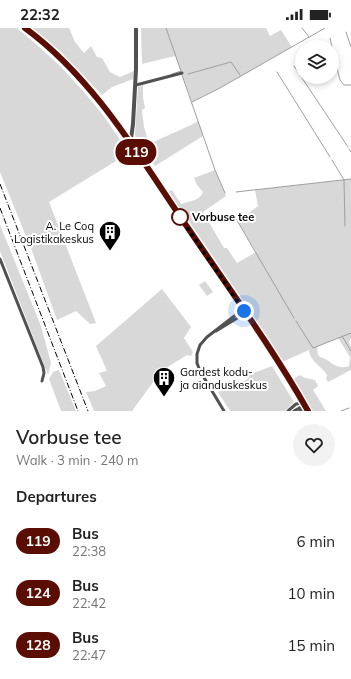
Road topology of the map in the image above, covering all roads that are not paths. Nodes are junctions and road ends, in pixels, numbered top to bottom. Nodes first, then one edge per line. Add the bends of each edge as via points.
1 (25, 28) edge
2 (136, 28) edge
3 (182, 73) dead end
4 (136, 85) junction
5 (128, 141) junction
6 (0, 259) edge
7 (244, 311) junction
8 (42, 381) dead end
9 (303, 403) junction
10 (298, 409) junction
11 (224, 411) edge
12 (288, 411) edge
13 (294, 411) edge
14 (306, 411) edge

1 - 5 main road via 85,84
2 - 4 street
3 - 4 street
4 - 5 street via 131,139
5 - 7 main road
6 - 8 street via 43,367
7 - 9 main road
7 - 11 street via 205,339 197,354 200,371
9 - 10 street
9 - 12 street via 296,404
9 - 14 main road
10 - 13 street
10 - 14 street

